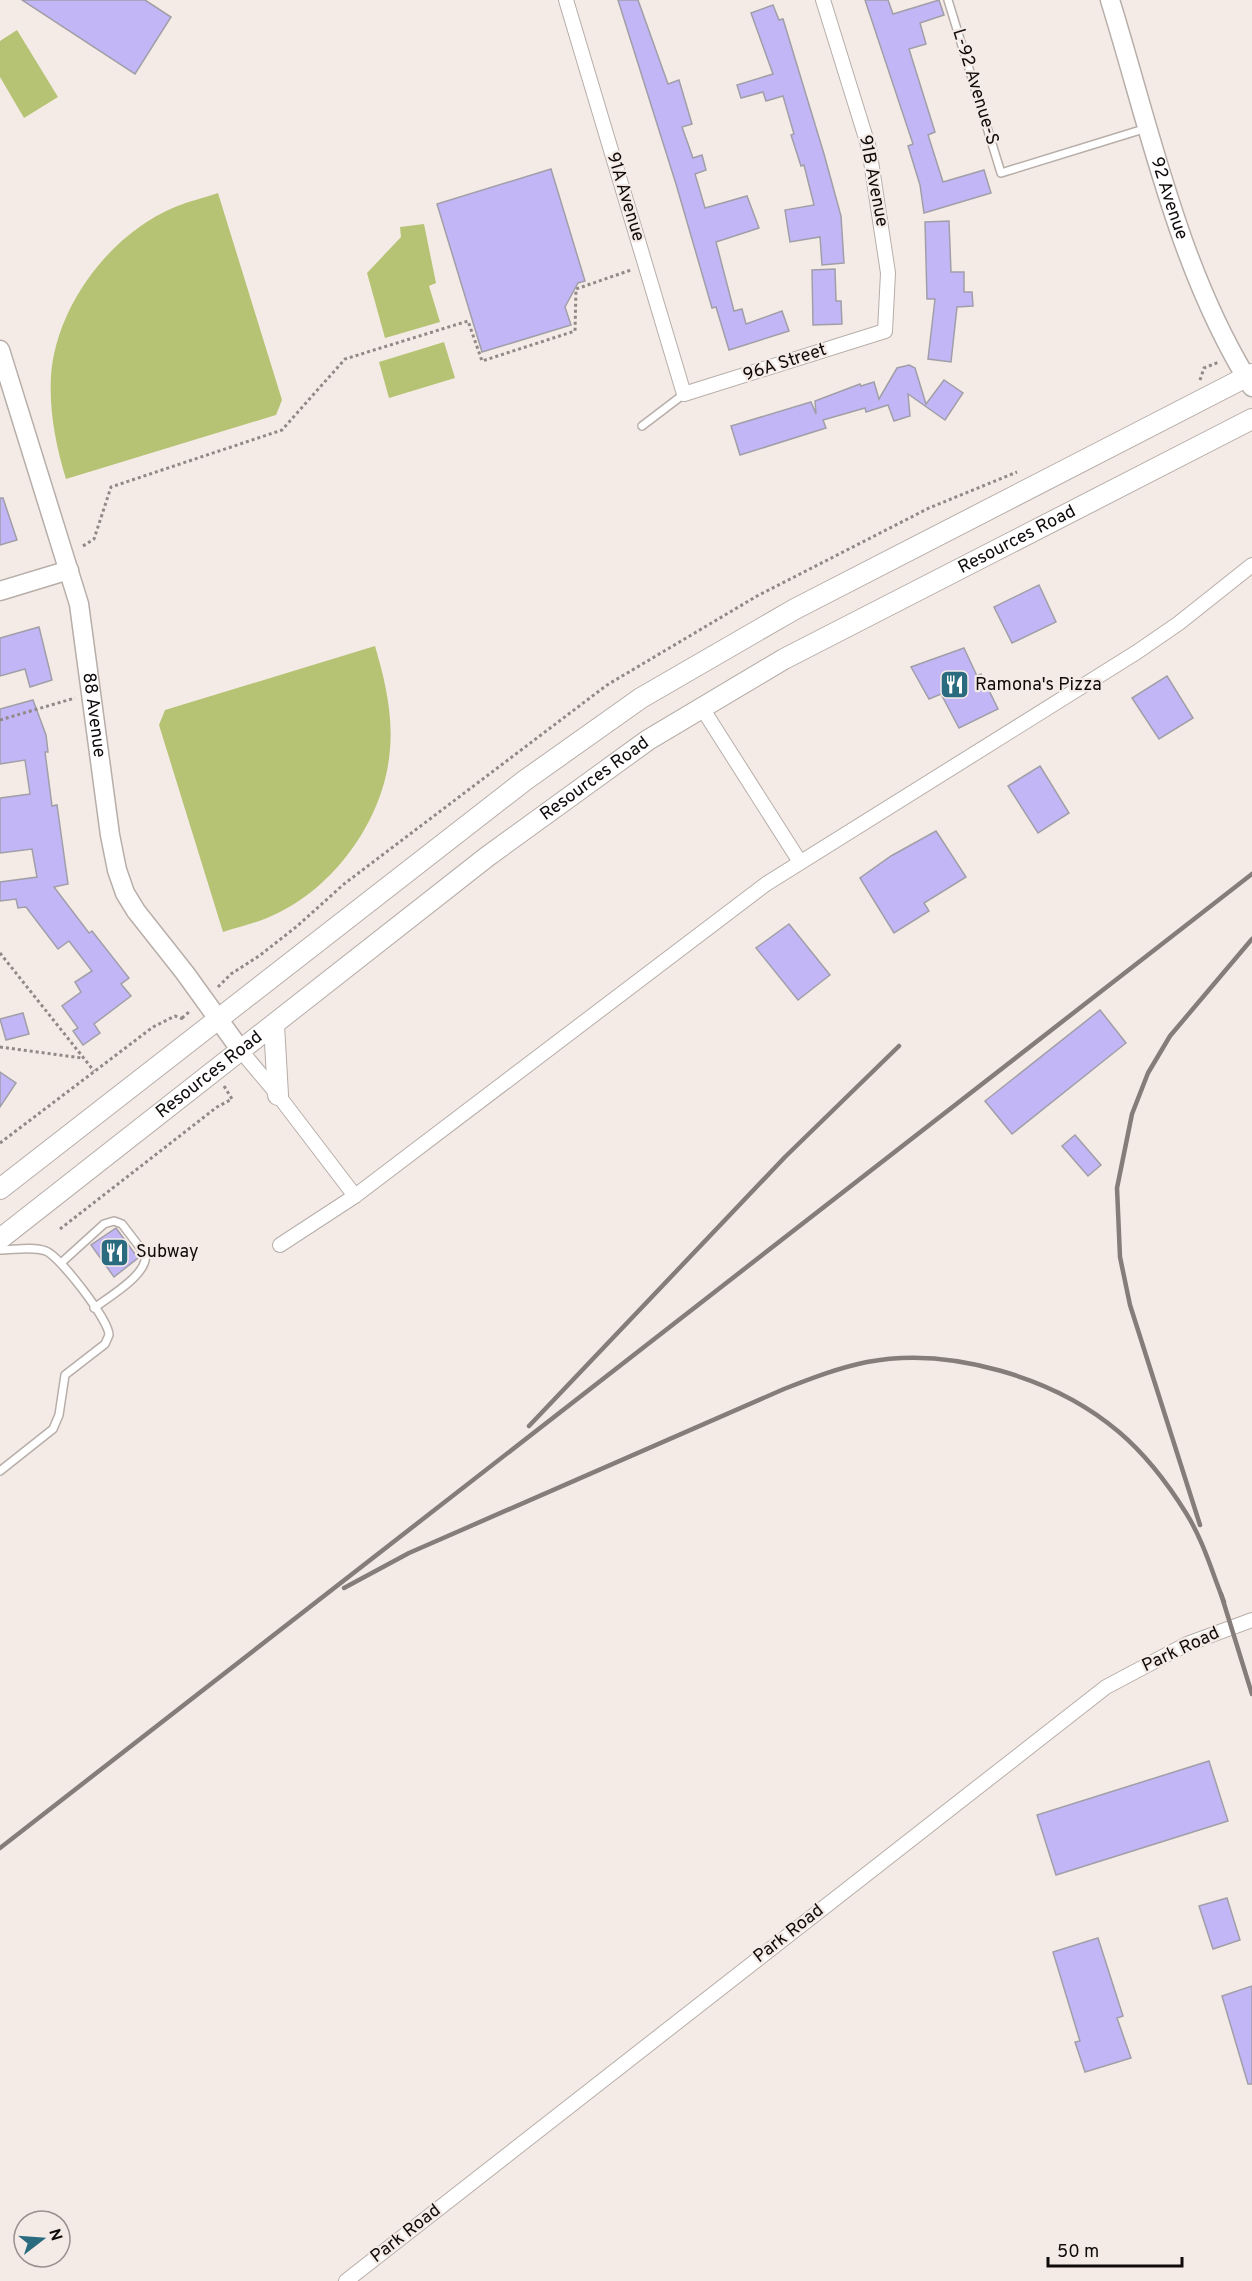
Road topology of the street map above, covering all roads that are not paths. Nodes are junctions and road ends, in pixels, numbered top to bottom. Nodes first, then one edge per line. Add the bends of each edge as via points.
1 (566, 0) edge
2 (823, 0) edge
3 (948, 0) edge
4 (1110, 0) edge
5 (1149, 128) junction
6 (885, 331) joint
7 (0, 350) edge
8 (1250, 379) edge
9 (684, 394) junction
10 (1252, 419) edge
11 (642, 426) dead end
12 (1252, 566) edge
13 (69, 570) junction
14 (0, 591) edge
15 (702, 708) junction
16 (800, 862) junction
17 (218, 1018) junction
18 (274, 1025) junction
19 (242, 1052) junction
20 (278, 1095) junction
21 (0, 1189) edge
22 (355, 1196) junction
23 (0, 1239) edge
24 (280, 1245) dead end
25 (0, 1250) edge
26 (61, 1263) junction
27 (94, 1308) junction
28 (0, 1471) edge
29 (1252, 1620) edge
30 (346, 2281) edge

1 - 9 street, 91A Avenue
2 - 6 street, 91B Avenue via 869,148 888,273
3 - 5 lane, L-92 Avenue-S via 1001,173
4 - 5 street, 92 Avenue
5 - 8 street, 92 Avenue via 1198,283
6 - 9 street, 96A Street
7 - 13 street, 88 Avenue
8 - 17 main road via 795,609 641,698 524,781
9 - 11 lane
10 - 15 main road, Resources Road via 784,660
12 - 16 street via 1137,652
13 - 14 street
13 - 17 street, 88 Avenue via 79,604 110,835 125,893
15 - 16 street
15 - 18 main road, Resources Road via 648,740 498,849
16 - 22 street
17 - 19 street, 88 Avenue
17 - 21 main road
18 - 19 main road, Resources Road
18 - 20 main road
19 - 20 street
19 - 23 main road, Resources Road
20 - 22 street
22 - 24 street
25 - 26 lane via 39,1249
26 - 27 lane
26 - 27 lane via 104,1224 114,1221 122,1224 145,1254 142,1271
27 - 28 lane via 107,1325 108,1340 64,1375 59,1415 53,1429
29 - 30 street, Park Road via 1187,1644 1106,1687

